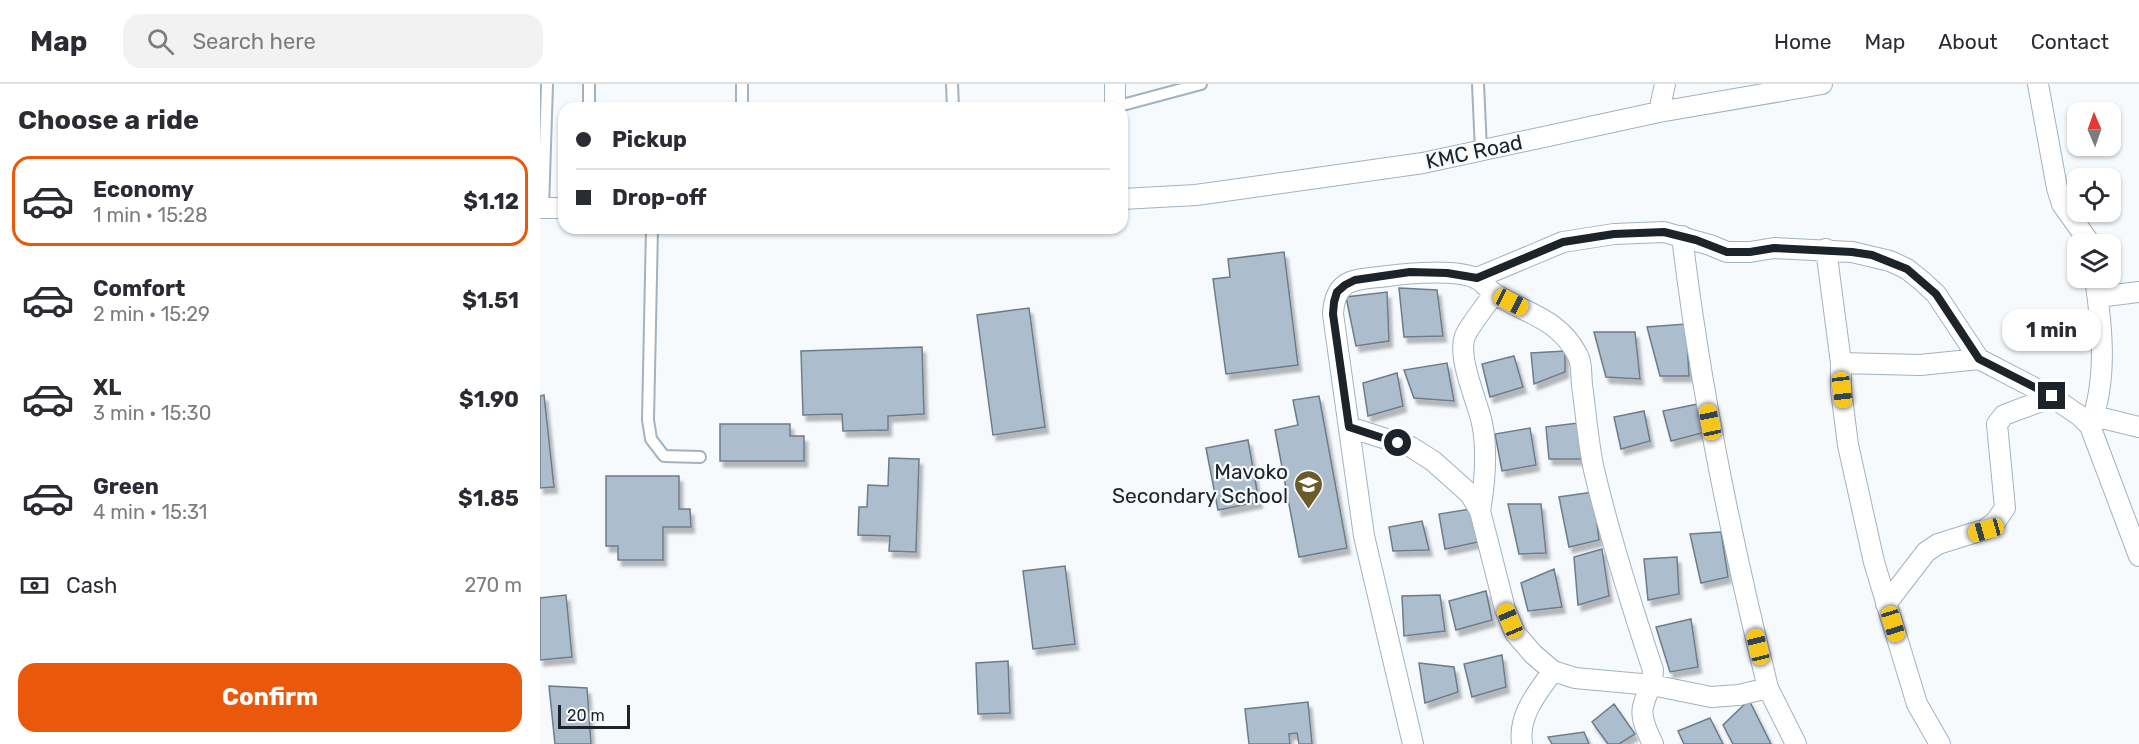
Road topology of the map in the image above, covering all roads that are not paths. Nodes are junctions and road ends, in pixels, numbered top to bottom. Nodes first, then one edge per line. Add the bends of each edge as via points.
1 (547, 84) edge
2 (589, 84) edge
3 (742, 84) edge
4 (952, 84) edge
5 (1115, 84) edge
6 (1201, 84) edge
7 (1478, 84) edge
8 (1665, 84) edge
9 (1822, 84) edge
10 (2038, 84) edge
11 (589, 102) edge
12 (742, 102) edge
13 (953, 102) edge
14 (1115, 102) edge
15 (1128, 104) edge
16 (1659, 112) junction
17 (1481, 150) junction
18 (1128, 199) edge
19 (541, 208) edge
20 (558, 208) edge
21 (652, 234) edge
22 (2083, 234) edge
23 (1682, 236) junction
24 (1827, 249) junction
25 (1477, 278) junction
26 (2097, 288) edge
27 (2139, 292) edge
28 (1494, 293) junction
29 (2098, 297) junction
30 (1979, 359) junction
31 (1841, 363) junction
32 (2052, 396) junction
33 (2092, 421) junction
34 (1349, 427) junction
35 (2139, 427) edge
36 (700, 457) dead end
37 (1480, 511) junction
38 (2139, 555) edge
39 (1886, 604) junction
40 (1553, 671) junction
41 (1652, 685) junction
42 (1768, 688) junction
43 (1413, 744) edge
44 (1521, 744) edge
45 (1653, 744) edge
46 (1796, 744) edge
47 (1940, 744) edge

1 - 19 lane
2 - 11 lane
3 - 12 lane
4 - 13 lane
5 - 14 street
6 - 15 lane
7 - 17 lane
8 - 16 street
9 - 16 street, KMC Road
10 - 22 street via 2057,188 2062,204
16 - 17 street, KMC Road
17 - 18 street, KMC Road via 1423,163 1196,195
19 - 20 street
21 - 36 lane via 648,420 651,439 664,456
23 - 24 street via 1727,252
23 - 25 street via 1639,232 1563,242
23 - 42 street via 1706,399
24 - 30 street via 1872,255 1907,269 1936,294
24 - 31 street
25 - 28 street
25 - 34 street via 1410,272 1355,280 1337,292 1333,314
26 - 29 street
27 - 29 street
28 - 37 street via 1465,337 1464,345 1484,442
28 - 41 street via 1564,334 1579,356 1594,468 1620,572 1653,670
29 - 33 street via 2102,369
30 - 31 street via 1920,365
30 - 32 street
31 - 39 street via 1848,445
32 - 33 street
32 - 39 street via 2004,415 1997,424 2005,508 1996,521 1986,530 1938,544 1926,552
33 - 35 street
33 - 38 street
34 - 37 street via 1411,447 1433,461 1470,494
34 - 43 street via 1364,536
37 - 40 street via 1515,633
39 - 47 street via 1917,704
40 - 41 street via 1575,678
40 - 44 street via 1526,710
41 - 42 street via 1711,696
41 - 45 street via 1642,709
42 - 46 street

